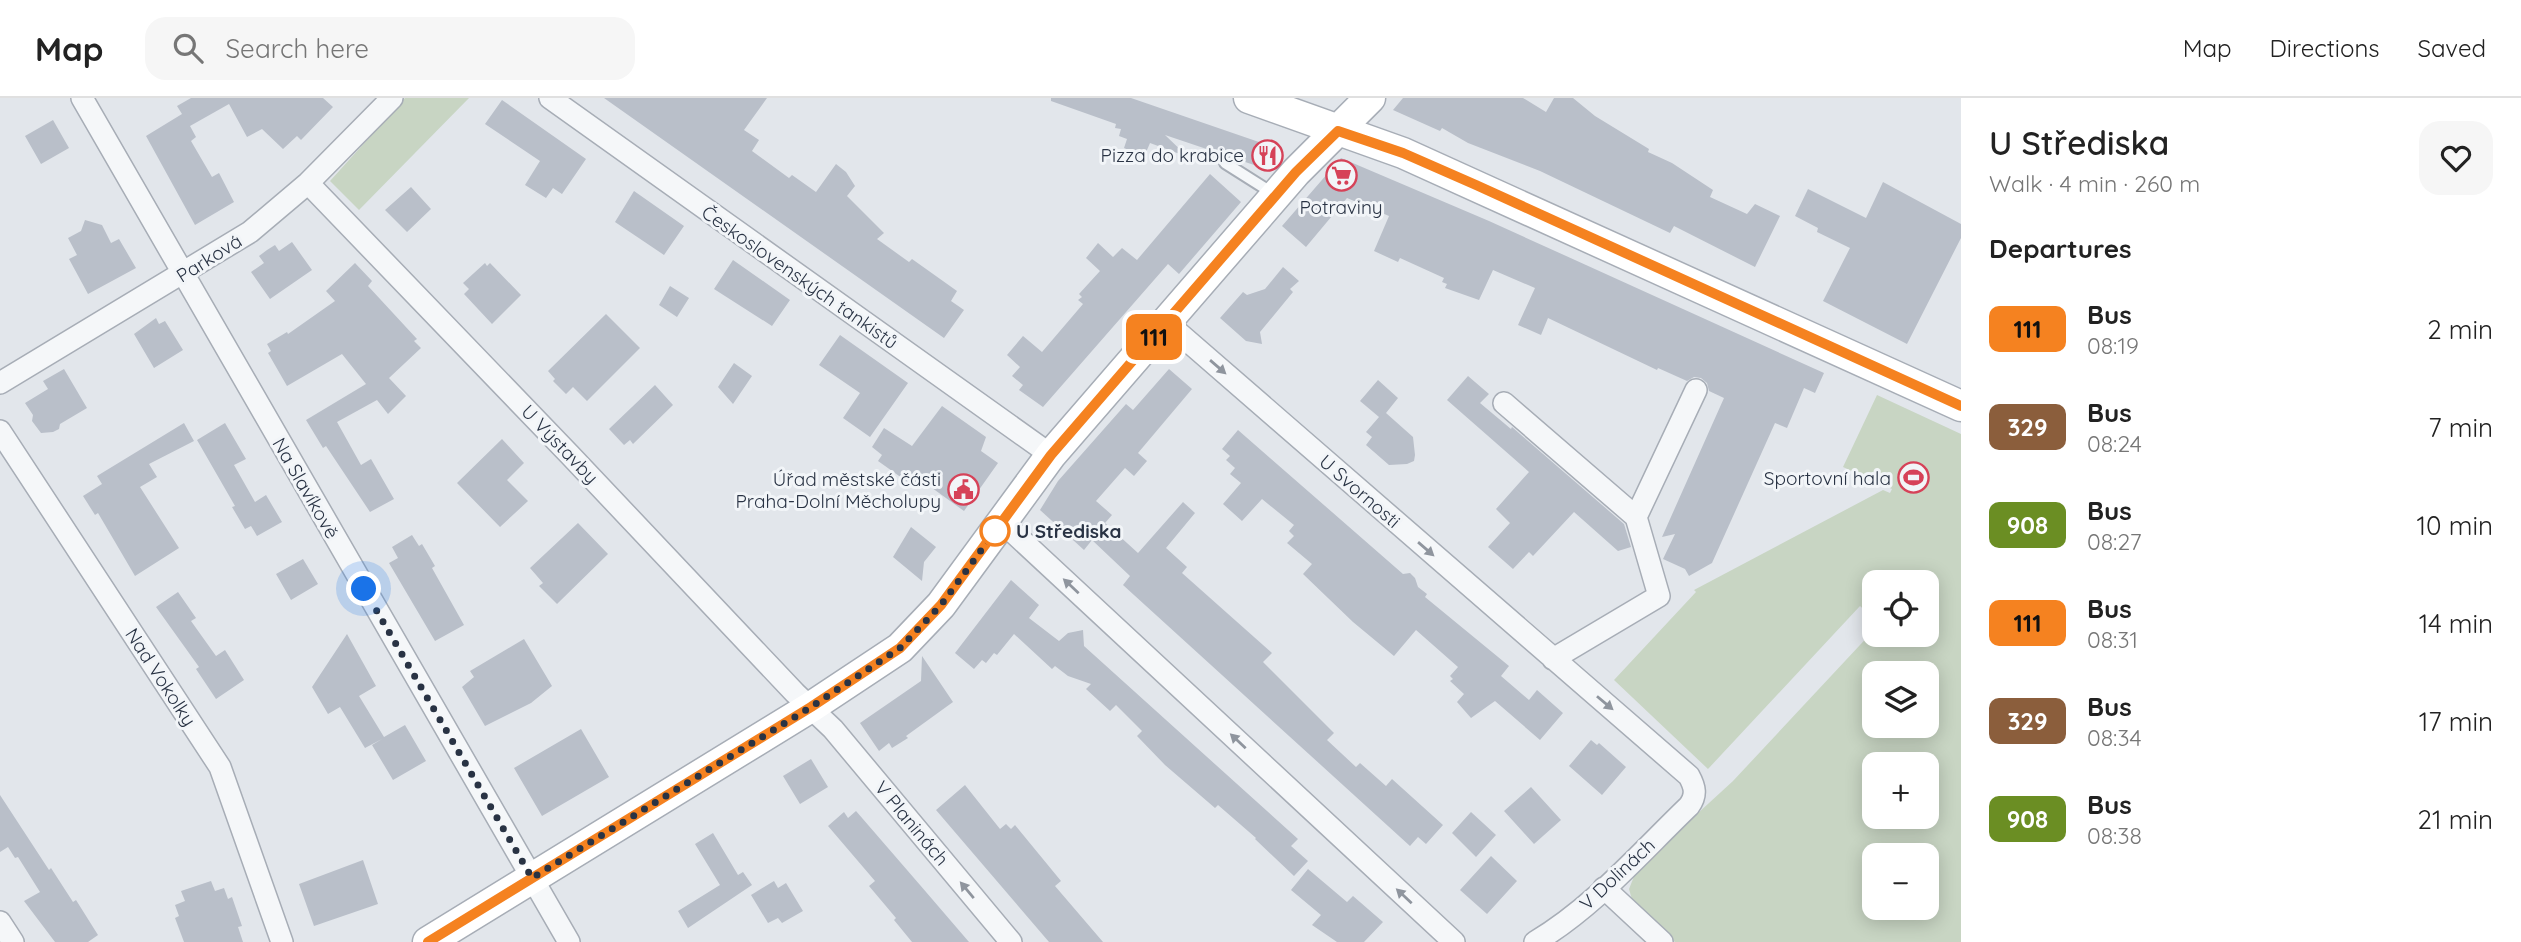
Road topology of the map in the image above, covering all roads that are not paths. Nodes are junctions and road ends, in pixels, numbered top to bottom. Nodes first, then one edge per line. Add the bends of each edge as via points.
1 (82, 98) edge
2 (393, 98) edge
3 (550, 98) edge
4 (1249, 98) edge
5 (1370, 98) edge
6 (1338, 131) junction
7 (1225, 163) dead end
8 (309, 183) junction
9 (1277, 195) junction
10 (182, 275) junction
11 (1166, 322) junction
12 (0, 383) edge
13 (1696, 390) dead end
14 (1504, 403) dead end
15 (1961, 406) edge
16 (0, 431) edge
17 (1051, 455) junction
18 (1636, 517) junction
19 (1002, 522) junction
20 (1553, 659) junction
21 (811, 707) junction
22 (1694, 799) joint
23 (532, 878) junction
24 (1604, 888) junction
25 (0, 922) edge
26 (13, 942) edge
27 (282, 942) edge
28 (428, 942) edge
29 (569, 942) edge
30 (1011, 942) edge
31 (1454, 942) edge
32 (1535, 942) edge
33 (1662, 942) edge

1 - 10 street, Na Slavíkově
2 - 8 street, Parková
3 - 17 street, Československých tankistů
4 - 6 street
5 - 6 street
6 - 9 street
6 - 15 street via 1476,185
7 - 9 lane
8 - 10 street, Parková via 250,232
8 - 21 street, U Výstavby
9 - 11 street
10 - 12 street, Parková
10 - 23 street, Na Slavíkově
11 - 17 street
11 -> 20 street, U Svornosti
13 - 18 street
14 - 18 street
16 - 27 street, Nad Vokolky via 220,767
17 - 19 street
18 - 20 street via 1659,596
19 - 21 street via 922,628 900,648
31 -> 19 street
20 -> 22 street, U Svornosti via 1689,776
21 - 23 street
30 -> 21 street, V Planinách
22 - 24 street, V Dolinách
23 - 28 street
23 - 29 street, Na Slavíkově
24 - 32 street, V Dolinách
24 - 33 street
25 - 26 street

